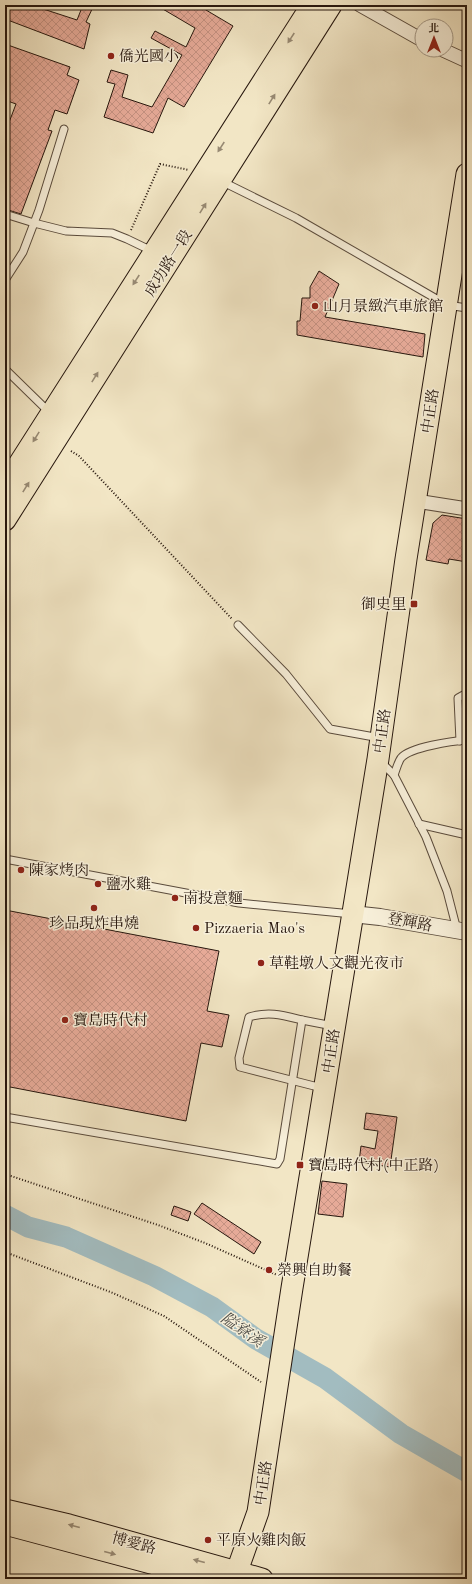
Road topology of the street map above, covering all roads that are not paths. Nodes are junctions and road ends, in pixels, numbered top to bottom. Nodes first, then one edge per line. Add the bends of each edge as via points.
1 (312, 5) edge
2 (331, 5) edge
3 (360, 5) edge
4 (414, 35) edge
5 (454, 55) edge
6 (467, 61) edge
7 (64, 129) dead end
8 (467, 174) edge
9 (212, 177) junction
10 (5, 214) edge
11 (34, 224) junction
12 (154, 252) junction
13 (5, 280) edge
14 (447, 305) junction
15 (467, 308) edge
16 (5, 369) edge
17 (55, 424) junction
18 (5, 486) edge
19 (416, 501) junction
20 (467, 509) edge
21 (5, 520) edge
22 (238, 625) road end
23 (467, 693) edge
24 (381, 738) junction
25 (463, 741) edge
26 (378, 759) junction
27 (394, 775) junction
28 (419, 824) junction
29 (467, 835) edge
30 (5, 859) edge
31 (352, 914) junction
32 (462, 931) edge
33 (302, 1020) junction
34 (335, 1026) junction
35 (293, 1080) junction
36 (325, 1089) junction
37 (5, 1117) edge
38 (5, 1510) edge
39 (5, 1524) edge
40 (232, 1575) edge
41 (211, 1579) edge
42 (262, 1579) edge

1 -> 9 main road, 成功路一段
9 -> 2 main road, 成功路一段
3 - 4 street
5 - 6 street
7 - 11 lane
8 - 14 main road, 中正路
9 - 12 main road, 成功路一段
9 - 14 lane via 296,218
17 -> 9 main road, 成功路一段
10 - 11 lane
11 - 12 lane via 66,231 112,233
11 - 13 lane via 23,252
12 -> 17 main road, 成功路一段
14 - 15 lane
14 - 19 main road, 中正路
16 - 17 lane
17 -> 18 main road, 成功路一段
21 -> 17 main road, 成功路一段
19 - 20 street
19 - 24 main road, 中正路
22 - 24 lane via 286,674 330,729
23 - 25 lane via 458,698
24 - 26 main road, 中正路
25 - 27 lane via 417,749 402,757
26 - 27 lane
26 - 31 main road, 中正路
27 - 28 lane
28 - 29 lane
28 - 32 lane
30 - 31 lane via 239,903
31 - 32 street, 登輝路
31 - 34 main road, 中正路
33 - 34 lane
33 - 35 lane
33 - 35 lane via 280,1014 249,1017 239,1058 240,1067
34 - 36 main road, 中正路
35 - 36 lane
35 - 37 lane via 280,1159 277,1164
36 - 40 main road, 中正路 via 258,1512
40 -> 38 main road, 博愛路 via 77,1527
39 -> 41 main road, 博愛路
40 - 42 main road, 博愛路

